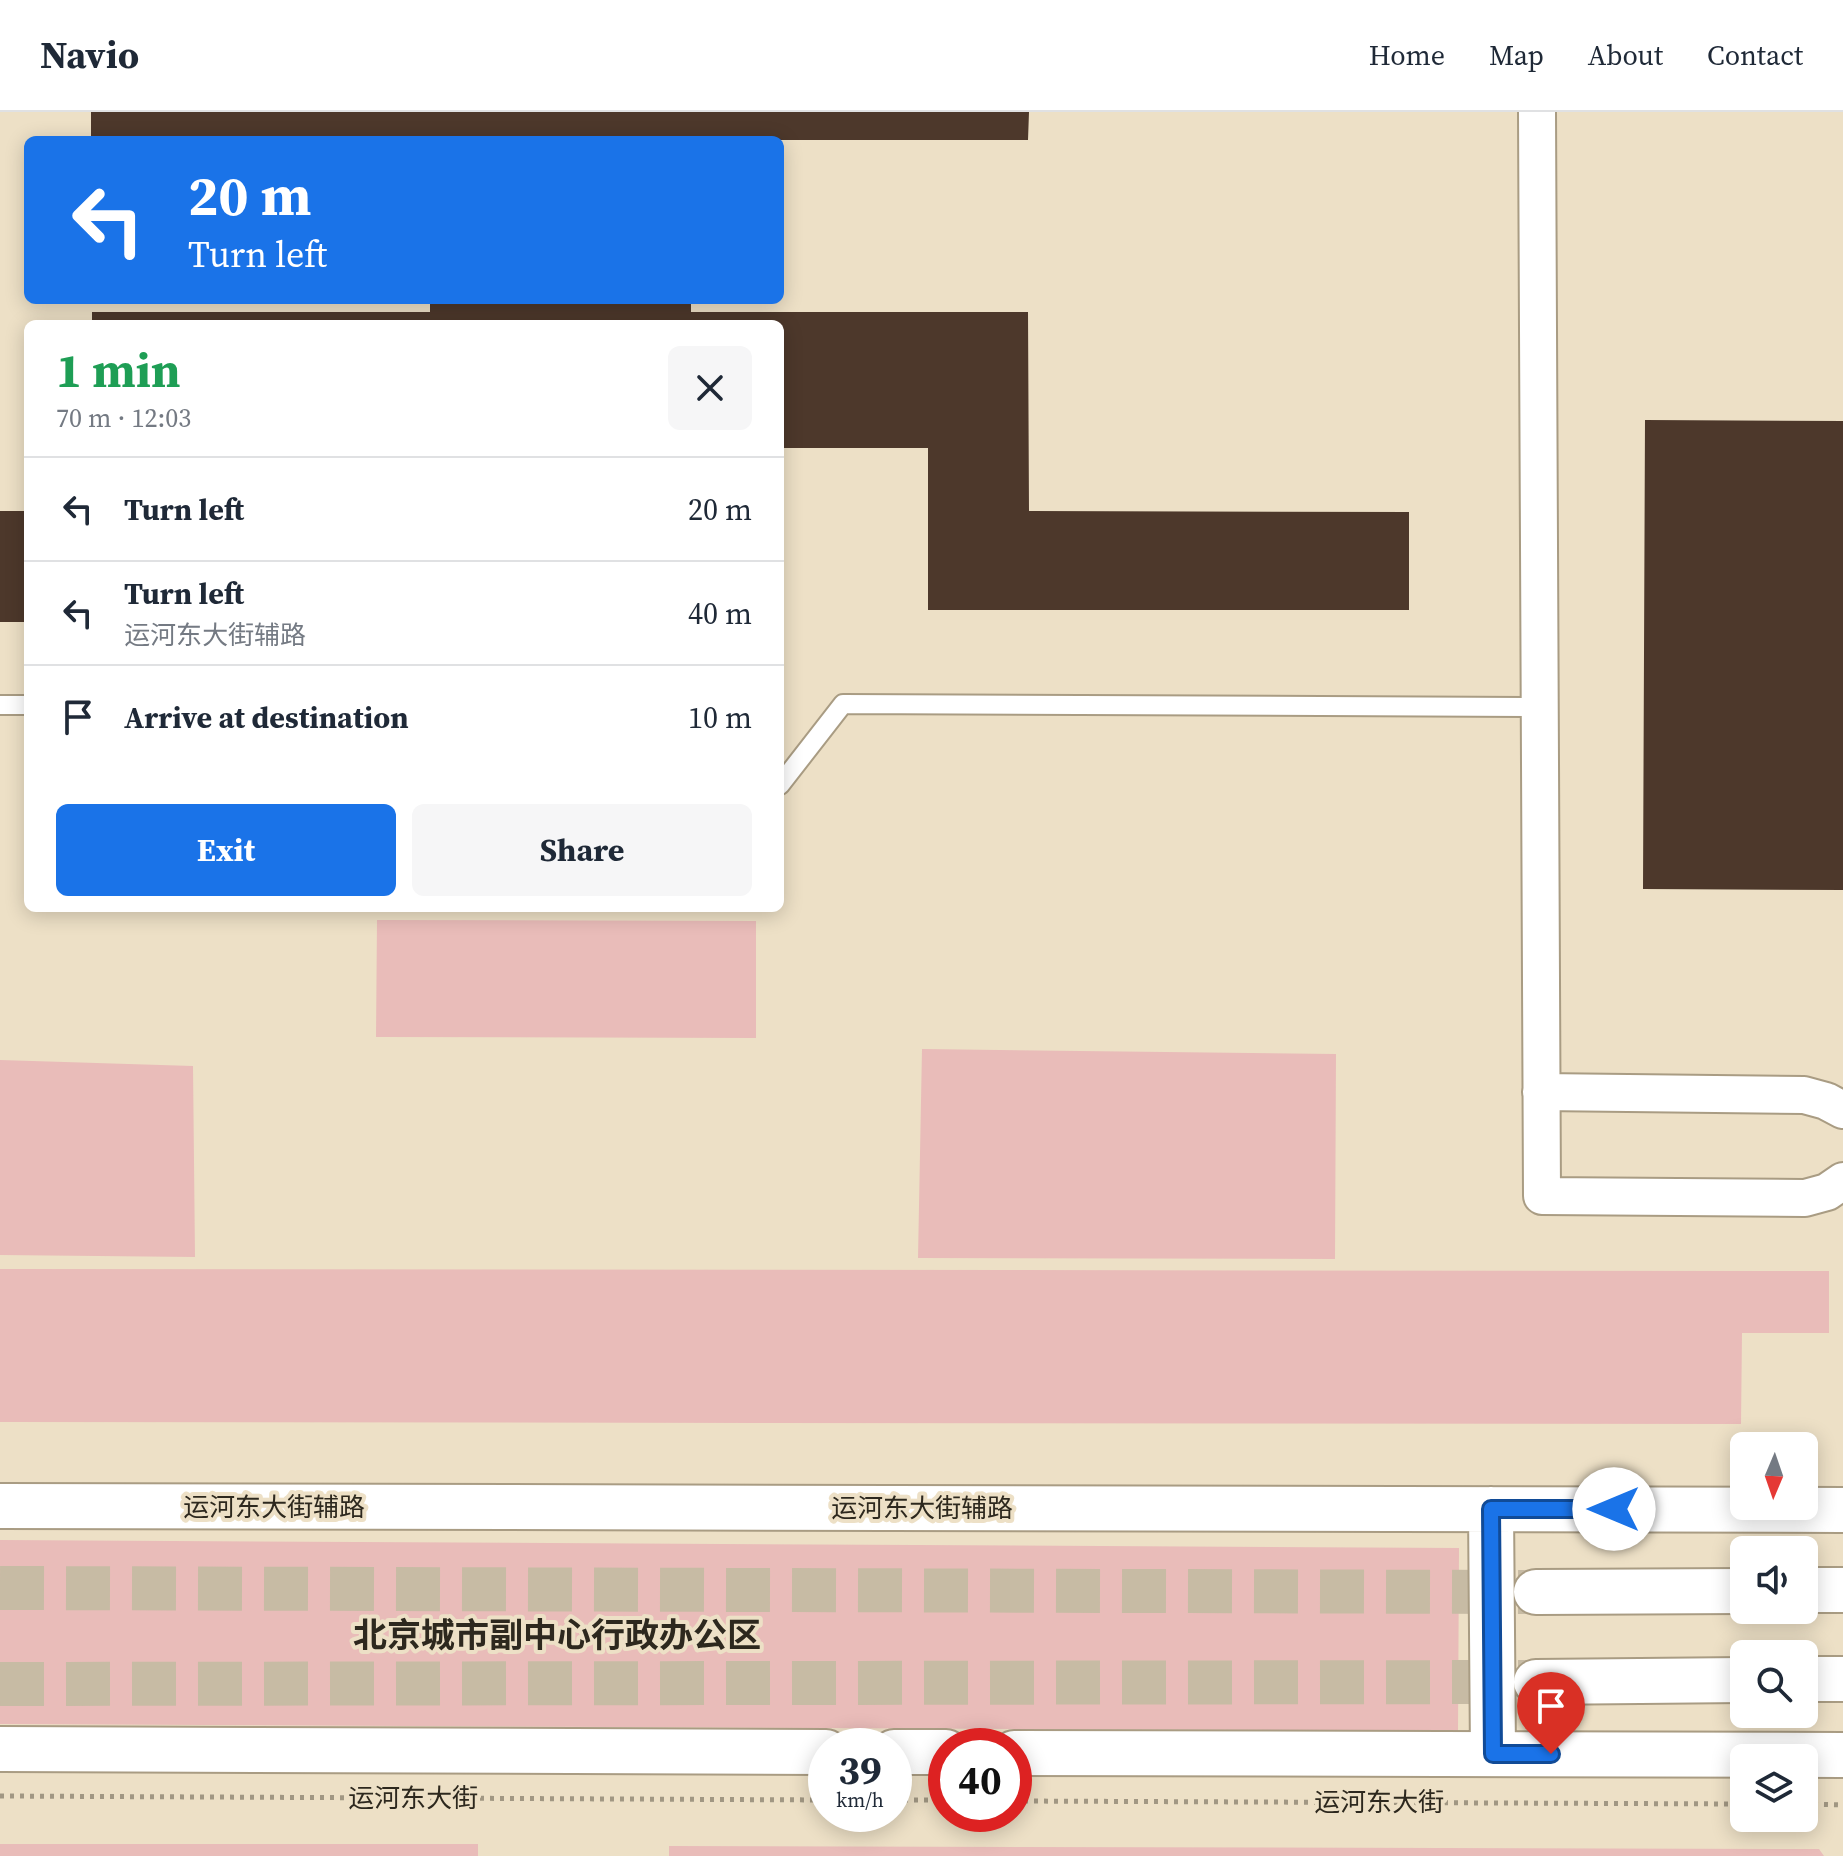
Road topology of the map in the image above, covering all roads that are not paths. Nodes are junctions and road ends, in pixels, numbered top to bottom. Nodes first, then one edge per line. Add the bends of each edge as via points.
1 (1537, 112) edge
2 (0, 705) edge
3 (24, 705) edge
4 (1540, 707) junction
5 (784, 780) edge
6 (1541, 1092) junction
7 (1843, 1110) edge
8 (1843, 1181) edge
9 (0, 1506) edge
10 (1491, 1509) junction
11 (1843, 1510) edge
12 (1818, 1590) edge
13 (1843, 1590) edge
14 (1730, 1591) edge
15 (1536, 1592) tunnel mouth
16 (1818, 1679) edge
17 (1843, 1679) edge
18 (1730, 1680) edge
19 (1536, 1682) tunnel mouth
20 (0, 1749) edge
21 (808, 1752) edge
22 (1032, 1753) edge
23 (1493, 1754) junction
24 (1843, 1755) edge

1 - 4 street
2 - 3 lane
4 - 5 lane via 843,704
4 - 6 street
6 - 7 street via 1804,1095
6 - 8 street via 1542,1196 1805,1198
9 - 10 street, 运河东大街辅路
10 - 11 street, 运河东大街辅路
10 - 23 street
12 - 13 street
14 - 15 street
16 - 17 street
18 - 19 street
20 - 21 street
22 - 23 street
23 - 24 street

